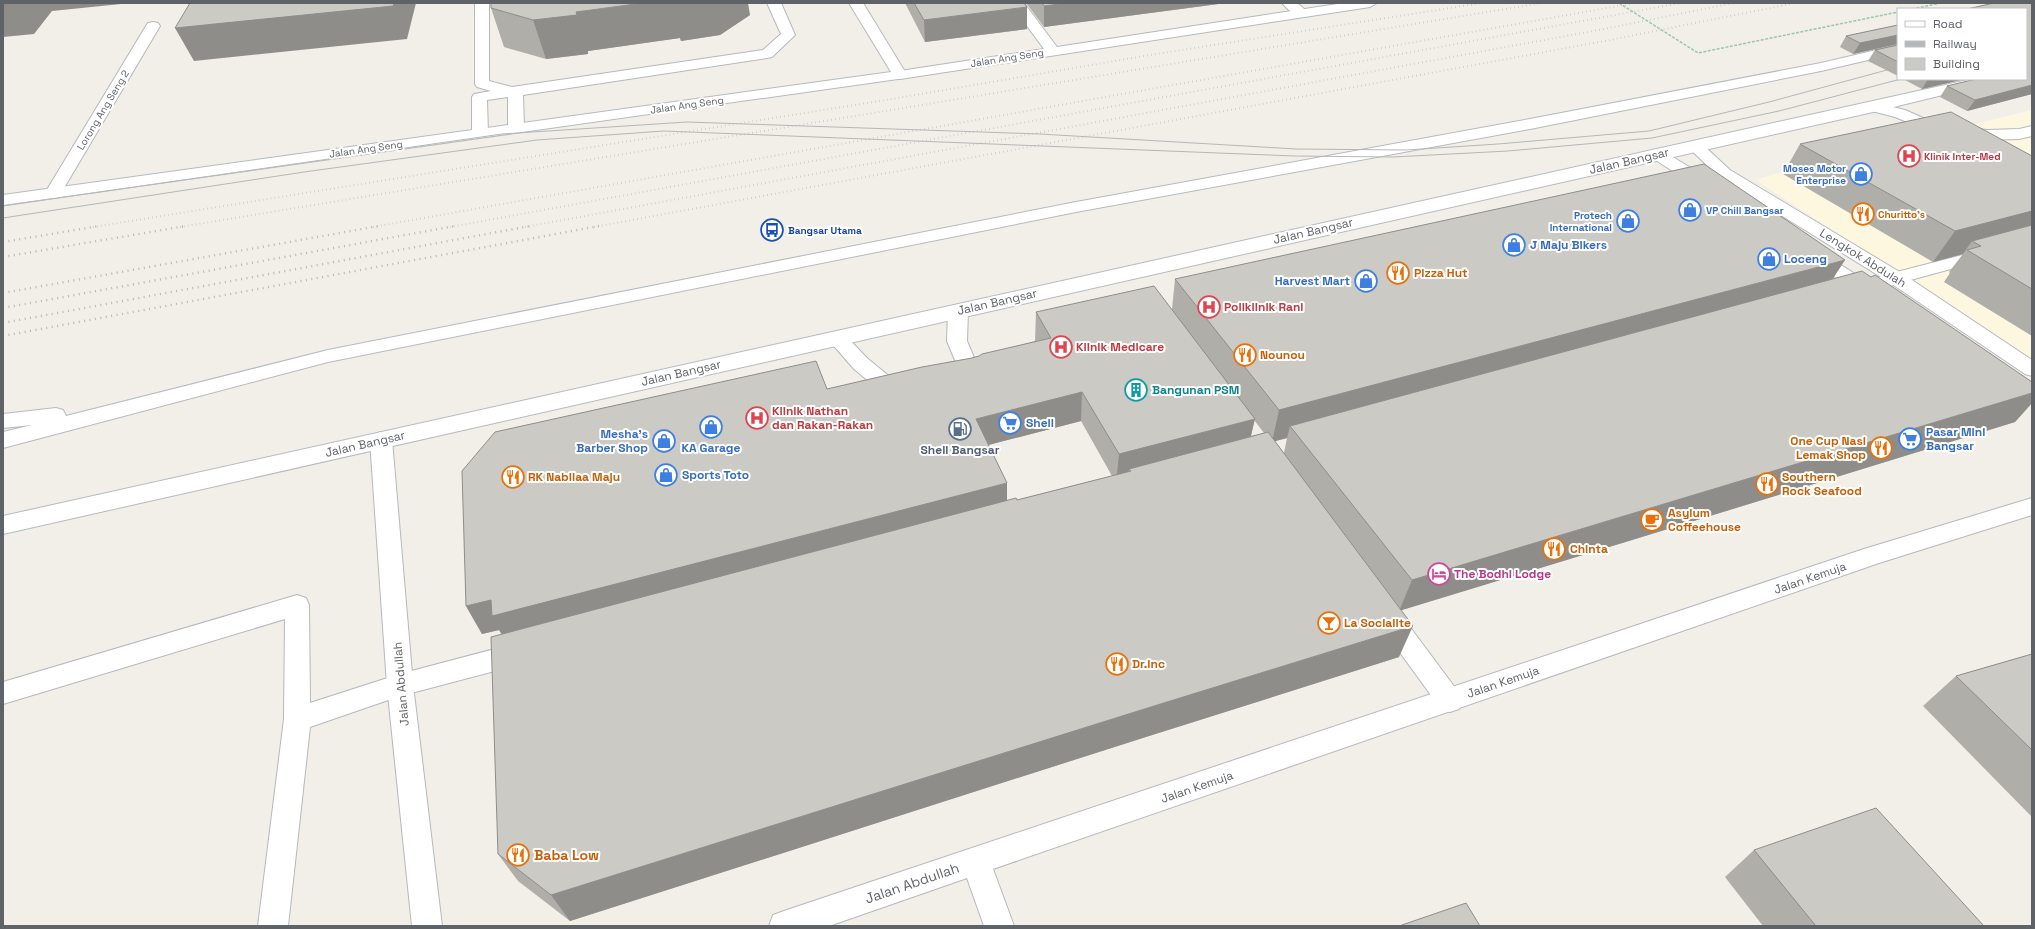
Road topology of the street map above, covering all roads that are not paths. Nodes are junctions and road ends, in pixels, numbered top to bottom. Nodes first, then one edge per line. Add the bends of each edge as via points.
1 (482, 3) edge
2 (774, 3) edge
3 (856, 3) edge
4 (1017, 3) edge
5 (1289, 3) edge
6 (1370, 3) edge
7 (1302, 13) junction
8 (153, 26) dead end
9 (1897, 49) edge
10 (1053, 51) junction
11 (900, 75) junction
12 (1986, 80) edge
13 (516, 91) junction
14 (1873, 107) junction
15 (516, 128) junction
16 (1936, 129) junction
17 (2032, 131) edge
18 (480, 133) junction
19 (1695, 146) junction
20 (1974, 149) edge
21 (1657, 154) junction
22 (1717, 192) edge
23 (53, 193) junction
24 (3, 200) edge
25 (2032, 242) edge
26 (1797, 245) edge
27 (1896, 278) junction
28 (1864, 289) junction
29 (1837, 296) edge
30 (1884, 301) edge
31 (958, 311) junction
32 (837, 338) junction
33 (2032, 369) edge
34 (942, 384) edge
35 (919, 389) edge
36 (123, 410) junction
37 (3, 421) edge
38 (3, 440) edge
39 (381, 440) junction
40 (2032, 506) edge
41 (3, 525) edge
42 (1374, 599) edge
43 (538, 648) edge
44 (400, 685) junction
45 (3, 693) edge
46 (1450, 700) junction
47 (298, 719) junction
48 (976, 862) junction
49 (273, 926) edge
50 (427, 926) edge
51 (784, 926) edge
52 (999, 926) edge

1 - 13 street via 482,84
2 - 13 street via 788,35 767,54 630,74 611,66 562,72 543,87
3 - 11 street
4 - 10 street
5 - 7 street
6 - 7 street, Jalan Ang Seng
7 - 10 street, Jalan Ang Seng
8 - 23 street, Lorong Ang Seng 2
9 - 36 street via 1822,67 1537,123 1076,207 336,355
10 - 11 street, Jalan Ang Seng
11 - 15 street, Jalan Ang Seng
12 - 14 street, Jalan Bangsar
13 - 15 street
13 - 18 street via 479,97
14 - 16 street via 1900,113
14 - 19 street, Jalan Bangsar
15 - 18 street, Jalan Ang Seng
16 - 17 street via 1987,135
16 - 20 street
18 - 23 street, Jalan Ang Seng
19 - 21 street, Jalan Bangsar
19 - 27 street, Lengkok Abdulah via 1724,173
21 - 22 street
21 - 31 street, Jalan Bangsar
23 - 24 street, Jalan Ang Seng
25 - 27 street
26 - 28 street, Lengkok Abdulah
27 - 28 street
27 - 33 street, Lengkok Abdulah
28 - 29 street
28 - 30 street, Lengkok Abdulah
31 - 32 street, Jalan Bangsar
31 - 34 street via 957,341 973,379
32 - 35 street via 861,364 896,393
32 - 39 street, Jalan Bangsar
36 - 37 street
36 - 38 street
39 - 41 street, Jalan Bangsar
39 - 44 street, Jalan Abdullah
40 - 46 street, Jalan Kemuja via 1872,556
42 - 46 street
43 - 44 street
44 - 47 street
44 - 50 street, Jalan Abdullah
45 - 47 street via 297,605
46 - 48 street, Jalan Kemuja
47 - 49 street
48 - 51 street, Jalan Abdullah
48 - 52 street, Jalan Abdullah

